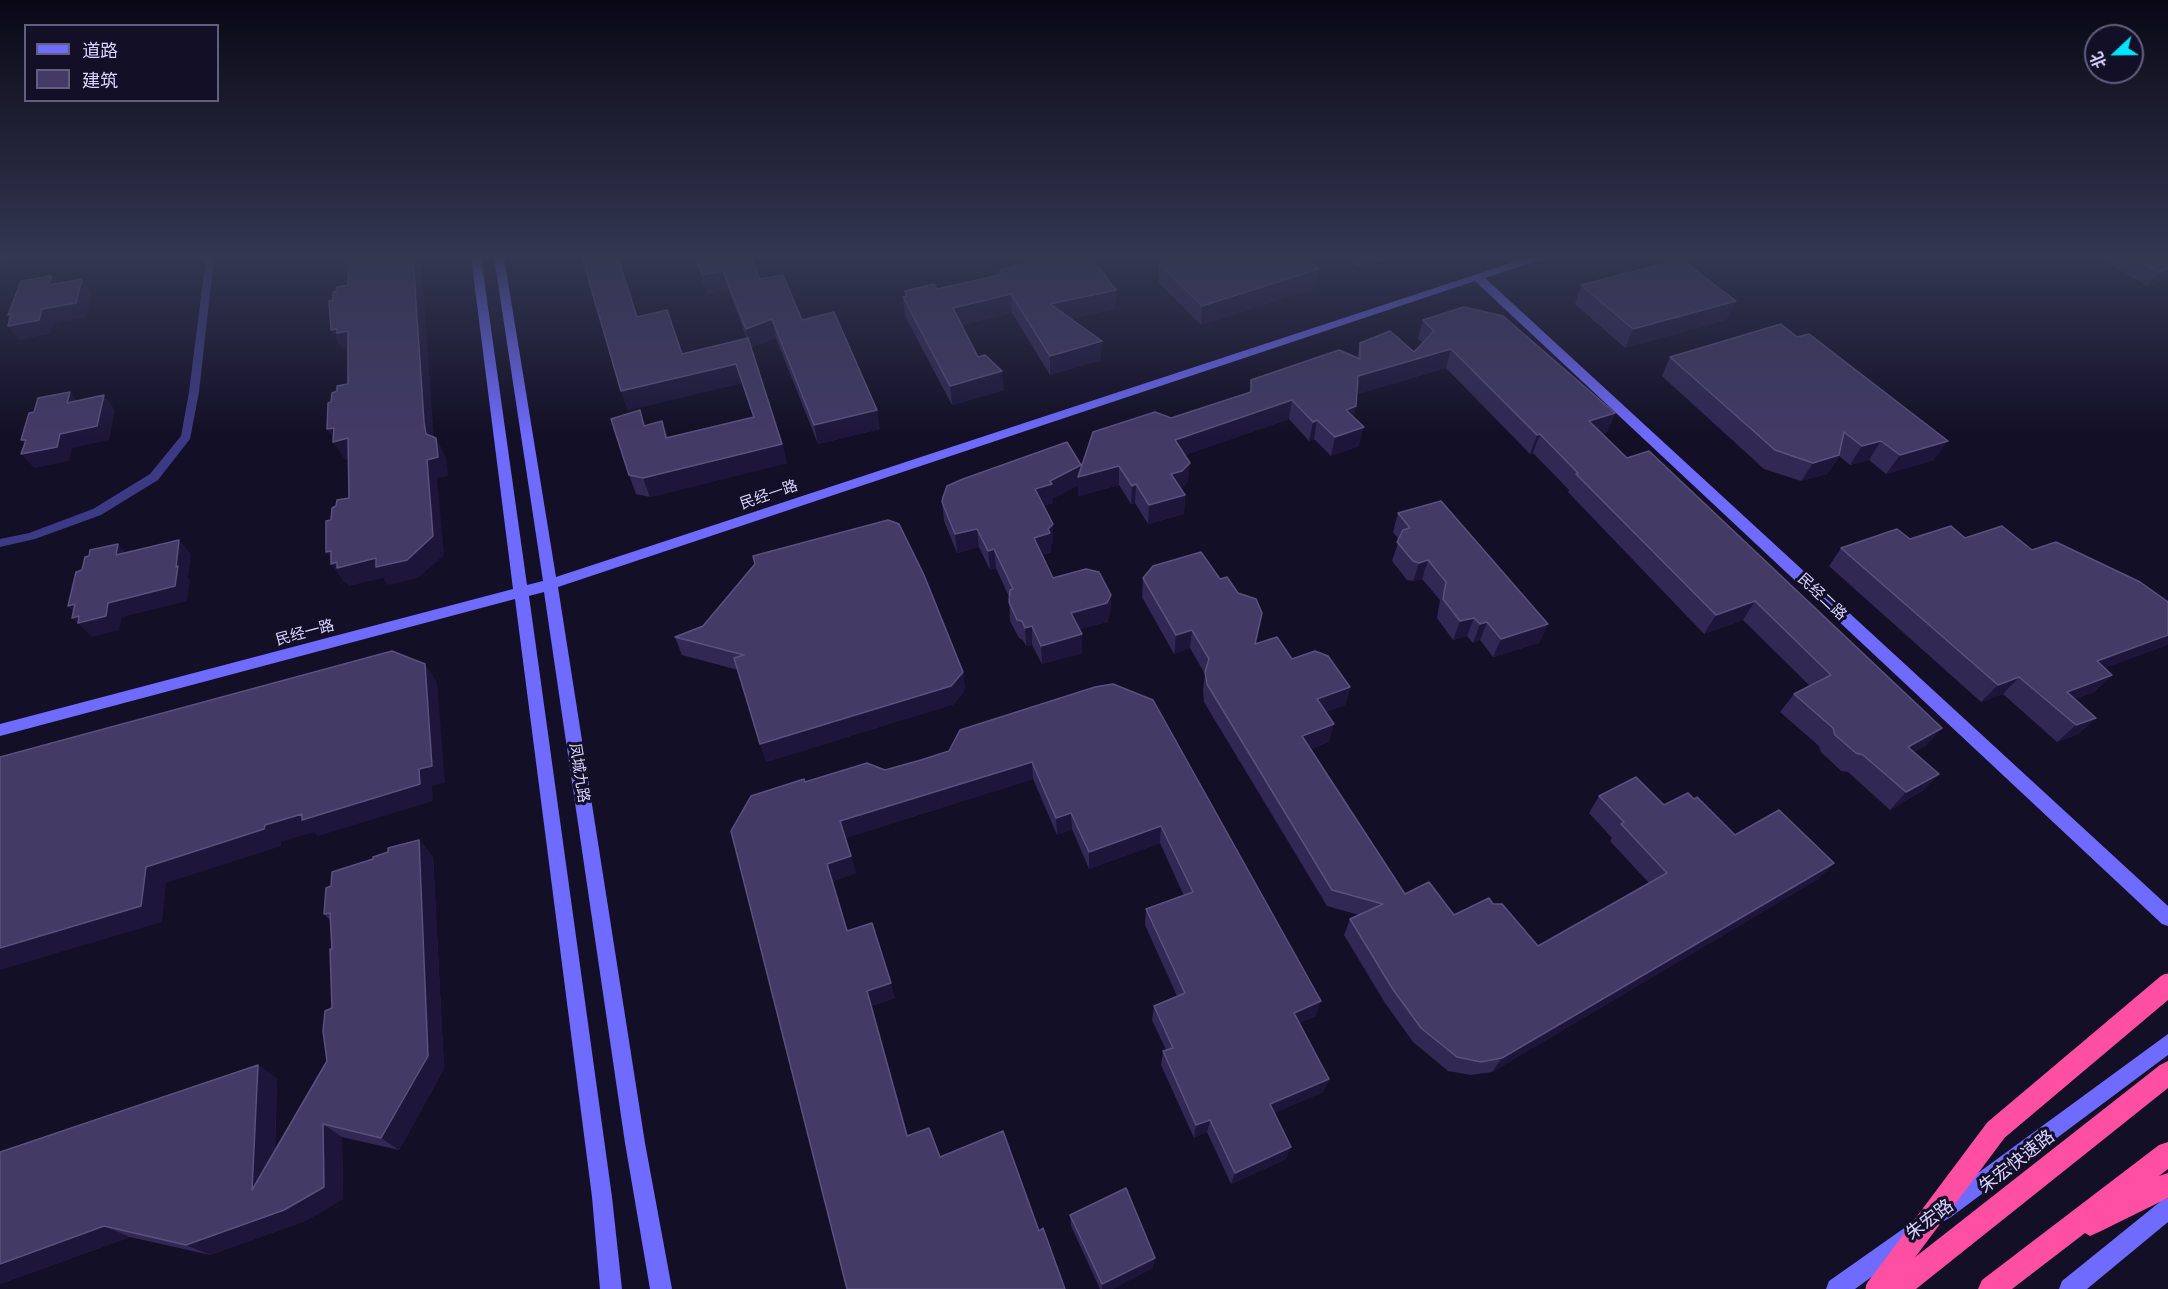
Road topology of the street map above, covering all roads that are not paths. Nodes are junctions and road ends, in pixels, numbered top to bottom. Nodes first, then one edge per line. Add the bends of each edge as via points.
1 (203, 317) edge
2 (484, 317) edge
3 (508, 317) edge
4 (1356, 317) edge
5 (1520, 317) edge
6 (0, 543) edge
7 (549, 585) junction
8 (521, 593) junction
9 (0, 730) edge
10 (2168, 918) edge
11 (2168, 985) edge
12 (2168, 1043) edge
13 (2168, 1073) edge
14 (2168, 1154) edge
15 (2168, 1185) edge
16 (2168, 1208) edge
17 (2055, 1239) junction
18 (611, 1289) edge
19 (661, 1289) edge
20 (1837, 1289) edge
21 (1877, 1289) edge
22 (1895, 1289) edge
23 (1991, 1289) edge
24 (2070, 1289) edge

1 - 6 lane via 186,437 154,477 97,512
2 - 8 street
3 - 7 street, 凤城九路
4 - 7 street, 民经一路
5 - 10 street, 民经二路
7 - 8 street, 民经一路
7 - 19 street, 凤城九路
8 - 9 street, 民经一路
8 - 18 street
11 - 21 highway, bridge via 1996,1130
12 - 20 street, 朱宏路
13 - 22 highway, 朱宏快速路
14 - 17 highway
15 - 17 highway
16 - 24 street
17 - 23 highway

